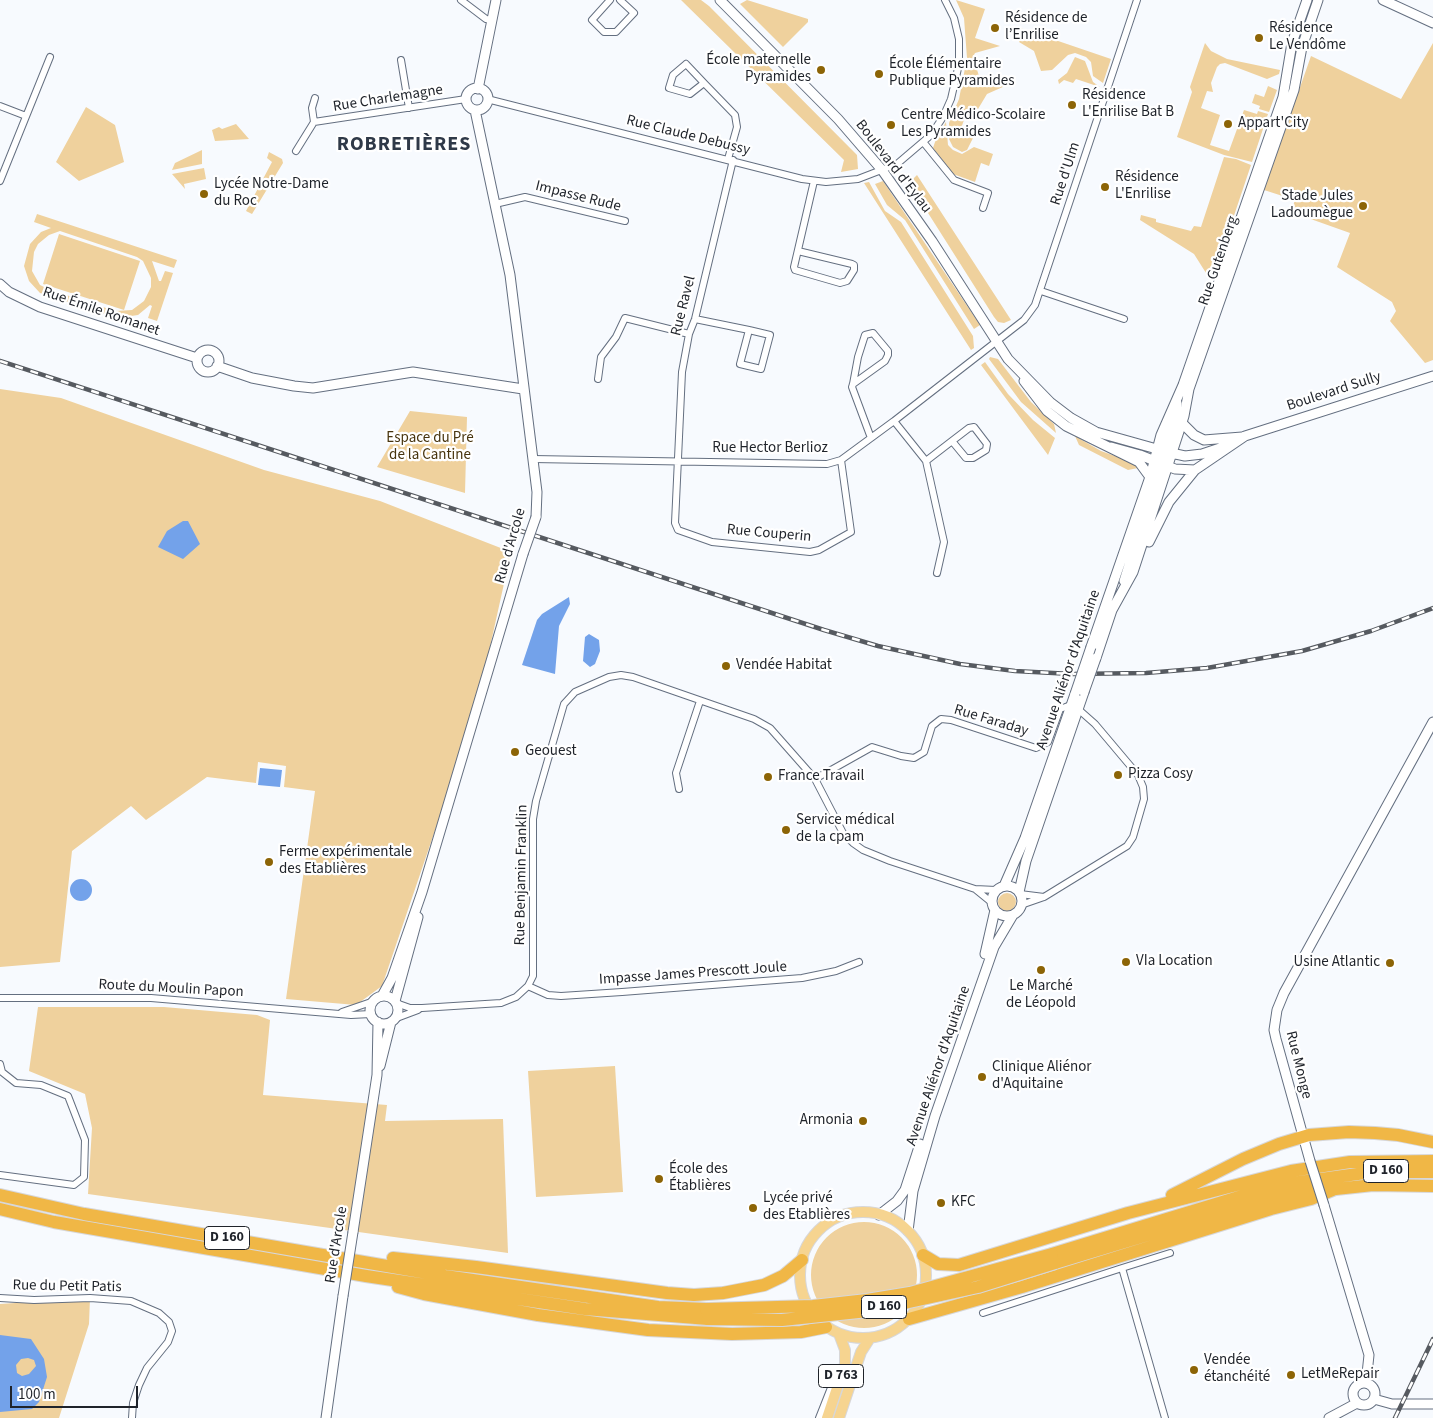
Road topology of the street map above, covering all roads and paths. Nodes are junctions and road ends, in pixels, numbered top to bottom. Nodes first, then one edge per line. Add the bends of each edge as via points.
1 (461, 0) edge
2 (496, 0) edge
3 (610, 0) edge
4 (620, 0) edge
5 (720, 0) edge
6 (945, 0) edge
7 (1137, 0) edge
8 (1307, 0) edge
9 (1318, 0) edge
10 (1383, 0) edge
11 (491, 20) junction
12 (1433, 24) edge
13 (50, 57) dead end
14 (401, 60) dead end
15 (704, 83) junction
16 (478, 89) junction
17 (315, 98) dead end
18 (466, 99) junction
19 (487, 99) junction
20 (0, 106) edge
21 (409, 108) junction
22 (475, 110) junction
23 (26, 116) junction
24 (314, 122) junction
25 (924, 143) junction
26 (296, 151) dead end
27 (730, 160) junction
28 (882, 170) junction
29 (0, 181) edge
30 (814, 181) junction
31 (495, 204) junction
32 (983, 208) dead end
33 (625, 222) dead end
34 (798, 250) junction
35 (0, 284) edge
36 (1040, 291) junction
37 (695, 318) junction
38 (1124, 319) dead end
39 (749, 330) junction
40 (689, 334) junction
41 (997, 340) junction
42 (197, 358) junction
43 (217, 366) junction
44 (1019, 372) junction
45 (1433, 376) edge
46 (598, 379) dead end
47 (853, 384) junction
48 (523, 389) junction
49 (894, 421) junction
50 (1182, 423) junction
51 (1245, 436) junction
52 (871, 438) junction
53 (952, 441) junction
54 (1229, 445) junction
55 (1111, 447) junction
56 (1165, 451) junction
57 (533, 458) junction
58 (842, 460) junction
59 (679, 461) junction
60 (926, 461) junction
61 (1162, 463) junction
62 (1195, 470) junction
63 (1150, 477) junction
64 (1133, 572) junction
65 (937, 573) dead end
66 (1121, 594) junction
67 (1080, 693) junction
68 (700, 701) junction
69 (1075, 707) junction
70 (1433, 722) edge
71 (815, 779) junction
72 (678, 789) dead end
73 (1000, 888) junction
74 (975, 889) junction
75 (422, 892) junction
76 (1020, 893) junction
77 (1044, 897) junction
78 (1021, 905) junction
79 (993, 906) junction
80 (1012, 915) junction
81 (859, 962) dead end
82 (528, 986) junction
83 (382, 996) junction
84 (0, 998) edge
85 (374, 1001) junction
86 (395, 1002) junction
87 (422, 1008) junction
88 (340, 1013) junction
89 (371, 1014) junction
90 (393, 1020) junction
91 (378, 1022) junction
92 (0, 1064) edge
93 (377, 1076) junction
94 (1303, 1137) junction
95 (1433, 1142) edge
96 (1433, 1161) edge
97 (1433, 1172) edge
98 (0, 1175) edge
99 (1433, 1186) edge
100 (1340, 1187) junction
101 (0, 1195) edge
102 (0, 1209) edge
103 (1128, 1213) junction
104 (879, 1215) junction
105 (908, 1231) junction
106 (1170, 1253) dead end
107 (923, 1255) junction
108 (1054, 1258) junction
109 (802, 1260) junction
110 (371, 1262) junction
111 (1122, 1268) junction
112 (366, 1276) junction
113 (0, 1298) edge
114 (983, 1313) dead end
115 (707, 1314) junction
116 (909, 1319) junction
117 (826, 1326) junction
118 (839, 1334) junction
119 (870, 1338) junction
120 (845, 1366) junction
121 (1366, 1384) junction
122 (1374, 1399) junction
123 (1357, 1403) junction
124 (1433, 1404) edge
125 (132, 1418) edge
126 (326, 1418) edge
127 (819, 1418) edge
128 (827, 1418) edge
129 (839, 1418) edge
130 (1165, 1418) edge
131 (1328, 1418) edge

1 - 11 street
2 - 11 main road
3 - 4 street via 592,20 604,32 616,32 634,13
5 - 28 main road, Boulevard d'Eylau via 838,120
6 - 25 street, Rue Claude Debussy via 959,39 959,64 951,100 943,118
7 - 36 street, Rue d'Ulm
8 - 56 main road, Rue Gutenberg via 1292,43 1283,97 1177,398 1175,420
9 - 50 main road, Rue Gutenberg via 1302,47 1294,90 1198,363
10 - 12 main road
11 - 16 main road
13 - 23 street
14 - 21 street
15 - 15 street, Rue Ravel via 686,64 673,75 669,88 690,94
15 - 27 street, Rue Ravel via 735,115 737,127
16 - 18 main road via 469,93
16 - 19 main road via 484,91
17 - 24 street, Rue Charlemagne via 312,108
18 - 21 street, Rue Charlemagne
18 - 22 main road
19 - 22 main road via 484,107
19 - 27 street, Rue Claude Debussy
20 - 23 street
21 - 24 street, Rue Charlemagne
22 - 31 main road, Rue d'Arcole
23 - 29 street
24 - 26 street, Rue Charlemagne
25 - 28 street, Rue Claude Debussy via 897,164
25 - 32 street via 954,180 988,193
27 - 30 street, Rue Claude Debussy
27 - 37 street, Rue Ravel
28 - 30 street, Rue Claude Debussy via 858,179
28 - 41 main road, Boulevard d'Eylau
30 - 34 street
31 - 33 street, Impasse Rude via 525,197
31 - 48 main road, Rue d'Arcole via 510,274
34 - 34 street via 794,267 798,272 844,283 854,270 852,264
35 - 42 main road, Rue Émile Romanet via 40,307
36 - 38 street
36 - 41 street, Rue d'Ulm via 1036,304 1024,320
37 - 39 street
37 - 40 street, Rue Ravel
39 - 39 street via 740,364 761,369 770,336
40 - 46 street via 625,318 601,358
40 - 59 street, Rue Ravel via 682,372
41 - 44 main road, Boulevard d'Eylau
41 - 49 street, Rue Hector Berlioz
42 - 43 main road via 199,367 204,371
42 - 43 main road via 203,351 212,351 217,356
43 - 48 main road via 252,378 313,388 413,372
44 - 55 main road, Boulevard d'Eylau via 1029,391 1059,421
44 - 56 main road, Boulevard d'Eylau via 1050,402 1088,428
45 - 51 main road, Boulevard Sully
47 - 47 street via 888,356 888,351 873,332 865,335
47 - 52 street
48 - 57 main road, Rue d'Arcole
49 - 52 street, Rue Hector Berlioz
49 - 60 street
50 - 51 main road, Boulevard Sully via 1204,440
50 - 56 main road, Rue Gutenberg
51 - 54 main road, Boulevard Sully
52 - 58 street, Rue Hector Berlioz
53 - 53 street via 974,427 987,444 986,450 973,458 966,458
53 - 60 street
54 - 56 main road, Boulevard Sully via 1185,456
54 - 62 main road, Boulevard Sully
55 - 61 main road, Boulevard d'Eylau
55 - 63 main road, Boulevard d'Eylau via 1139,462
56 - 61 main road, Rue Gutenberg
56 - 61 main road, Rue Gutenberg
57 - 59 street, Rue Hector Berlioz
57 - 75 main road, Rue d'Arcole, bridge via 538,505 536,517
58 - 59 street, Rue Hector Berlioz via 827,464
58 - 59 street, Rue Couperin via 851,532 810,552 712,542 678,530 675,523
60 - 65 street via 944,542
61 - 62 main road
61 - 63 main road, Avenue Aliénor d'Aquitaine
61 - 64 main road, Avenue Aliénor d'Aquitaine
61 - 66 main road, Avenue Aliénor d'Aquitaine
62 - 64 main road, Avenue Aliénor d'Aquitaine via 1170,502 1140,566
63 - 67 main road, Avenue Aliénor d'Aquitaine, bridge via 1091,647
64 - 66 main road, Avenue Aliénor d'Aquitaine
66 - 67 main road, Avenue Aliénor d'Aquitaine, bridge
67 - 69 main road, Avenue Aliénor d'Aquitaine
68 - 71 street, Rue Benjamin Franklin via 754,719 770,728
68 - 72 street via 676,773
68 - 82 street, Rue Benjamin Franklin via 621,675 575,692 564,704 536,801 533,976
69 - 71 street, Rue Faraday via 1060,709 1044,746 1036,748 941,719 932,726 924,752 914,758 872,747
69 - 73 main road, Avenue Aliénor d'Aquitaine via 1025,838
69 - 76 main road, Avenue Aliénor d'Aquitaine via 1030,846
69 - 77 street via 1095,724 1138,775 1144,799 1133,837 1127,846
70 - 94 main road, Rue Monge via 1277,1010 1274,1030
71 - 74 street, Rue Benjamin Franklin via 843,833 863,850
73 - 74 street, Rue Benjamin Franklin
73 - 76 main road via 1012,887
73 - 79 main road
74 - 79 street, Rue Benjamin Franklin
75 - 83 main road, Rue d'Arcole via 392,978
75 - 86 main road, Rue d'Arcole
76 - 77 street
76 - 78 main road
77 - 78 street
78 - 80 main road
79 - 80 main road via 1003,916
79 - 104 main road, Avenue Aliénor d'Aquitaine via 988,946 905,1190
80 - 105 main road, Avenue Aliénor d'Aquitaine via 994,947 935,1116 913,1190
81 - 82 street, Impasse James Prescott Joule via 836,972 810,977 632,992 561,996 548,995
82 - 87 street via 516,997 501,1003
83 - 85 main road
83 - 86 main road
84 - 88 street, Route du Moulin Papon via 152,998
85 - 88 street, Route du Moulin Papon
85 - 89 main road
86 - 87 street via 410,1008
86 - 90 main road via 398,1011
87 - 90 street
88 - 89 street, Route du Moulin Papon
89 - 91 main road
90 - 91 main road
90 - 93 main road, Rue d'Arcole
91 - 93 main road, Rue d'Arcole
92 - 98 street via 2,1072 16,1083 41,1085 68,1096 85,1140 84,1177 74,1185
93 - 126 main road, Rue d'Arcole, bridge
94 - 95 highway via 1349,1132 1398,1135
94 - 103 highway via 1252,1156
94 - 121 main road, Rue Monge, bridge via 1369,1356
96 - 103 highway via 1364,1161 1291,1171
97 - 108 highway, D 160 via 1372,1172 1278,1185
99 - 100 highway, D 160 via 1373,1184
100 - 108 highway, D 160 via 1280,1195
100 - 116 highway via 1311,1199 1022,1288
101 - 110 highway, D 160 via 84,1214
102 - 112 highway, D 160 via 54,1222
103 - 107 highway via 959,1265 938,1264
104 - 105 main road via 890,1218
104 - 109 main road via 850,1214 831,1221 810,1242
105 - 107 main road
106 - 111 street
107 - 116 main road via 926,1282 917,1308
108 - 115 highway, D 160, bridge via 875,1299
109 - 110 highway via 778,1278 749,1289 694,1295 391,1258
109 - 117 main road via 802,1290 811,1310
110 - 115 highway, D 160 via 520,1288
111 - 114 street
111 - 130 street
112 - 115 highway, D 160 via 585,1309
112 - 117 highway, D 160 via 424,1294 538,1315 648,1330 732,1334 801,1332
113 - 125 street, Rue du Petit Patis via 131,1301 159,1313 169,1322 172,1331 168,1342 147,1368 139,1385
116 - 119 main road via 893,1331
117 - 118 main road
118 - 119 main road
118 - 120 main road, D 763 via 845,1350
119 - 129 main road, D 763 via 861,1352
120 - 127 street via 836,1375
120 - 128 main road, D 763
121 - 122 main road via 1374,1389
121 - 123 main road via 1359,1384 1354,1390 1353,1397
122 - 123 main road via 1366,1405
122 - 124 main road via 1392,1404
123 - 131 main road

